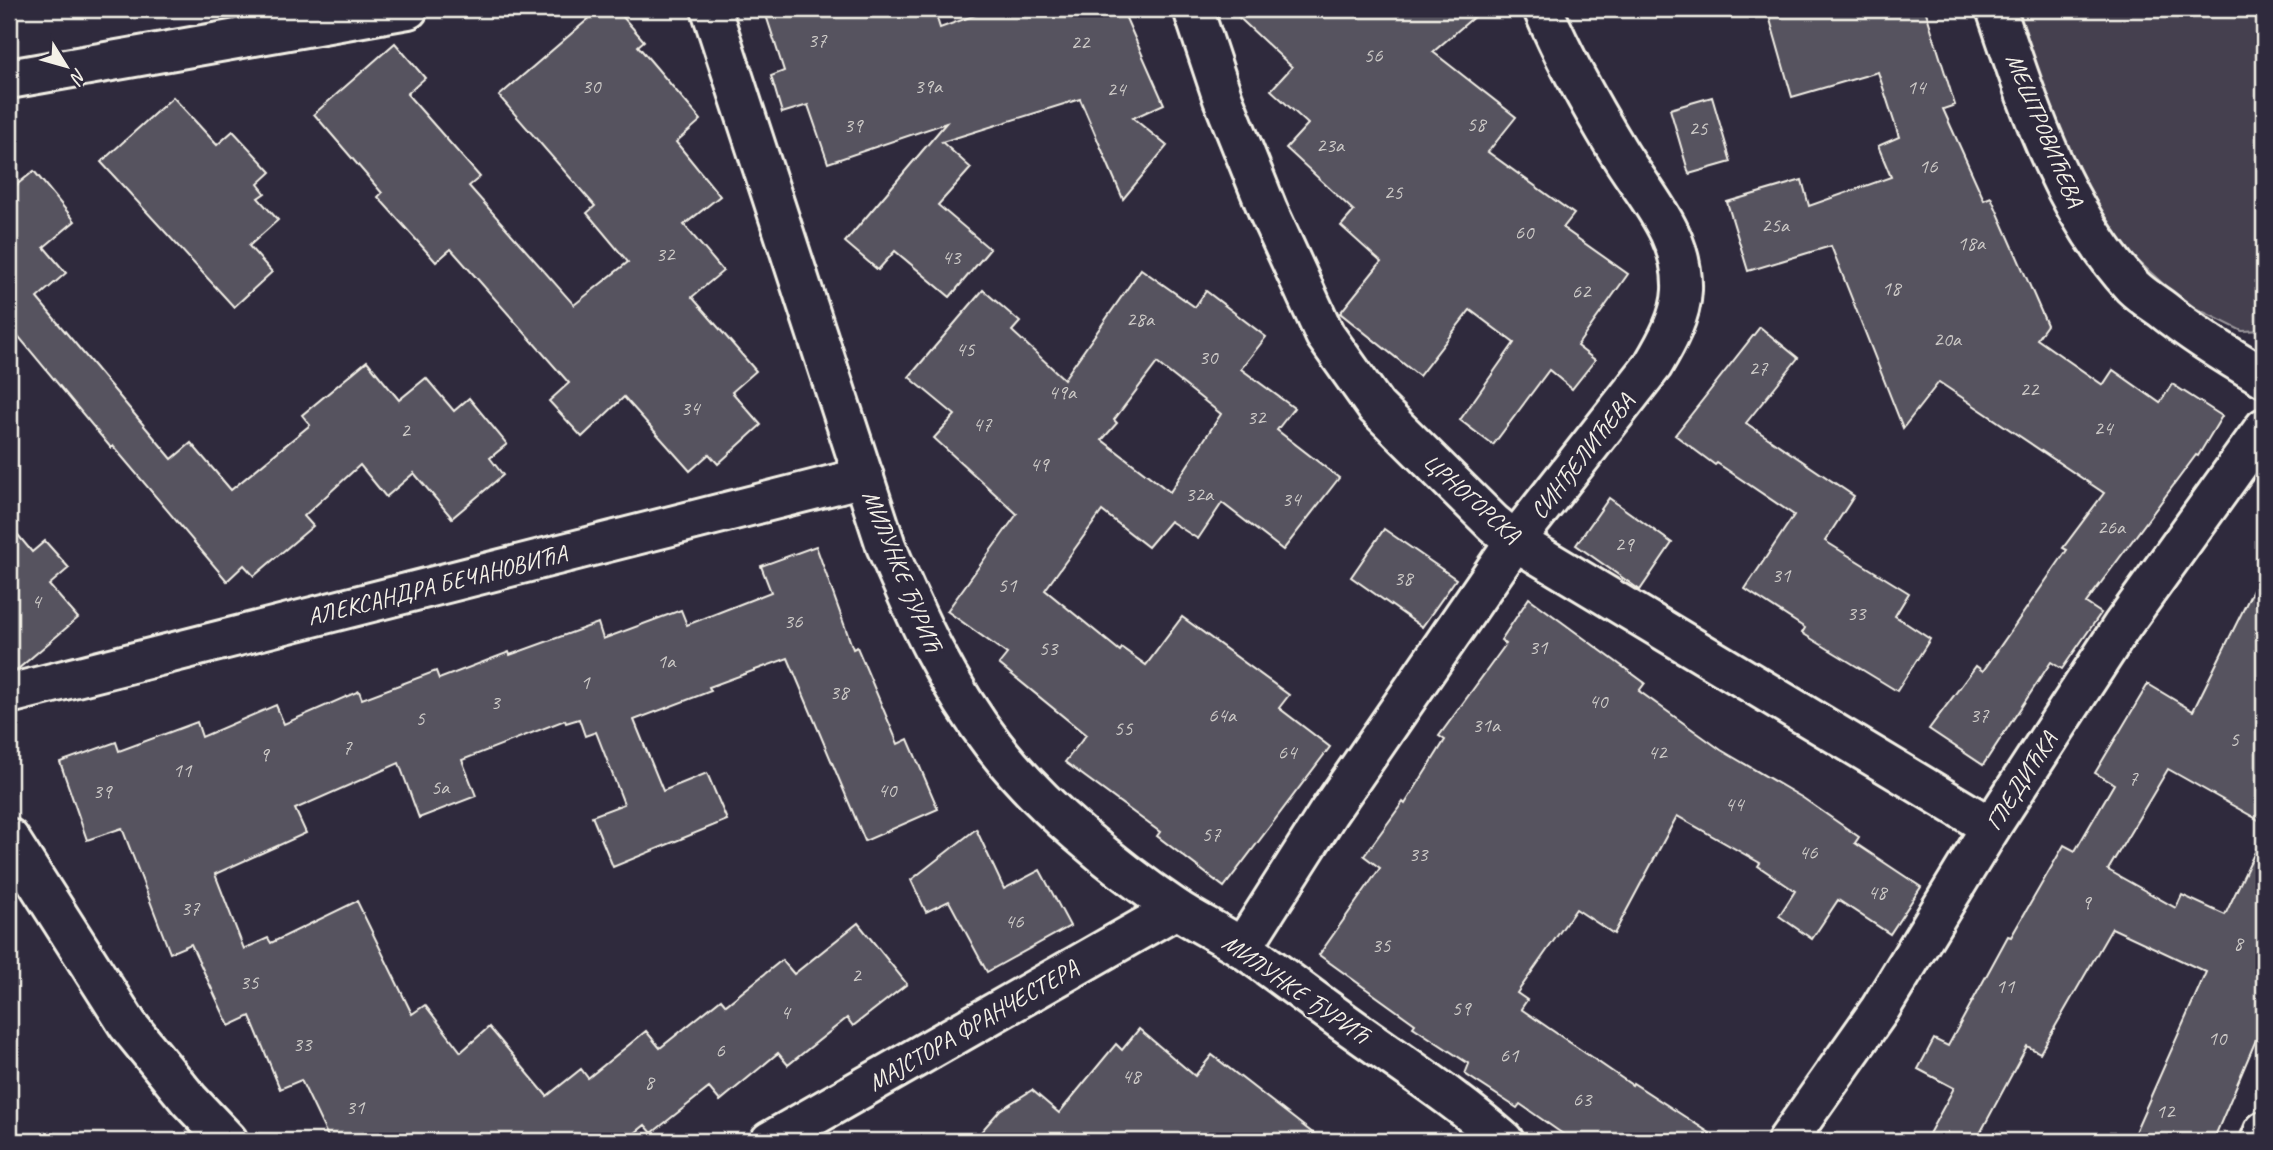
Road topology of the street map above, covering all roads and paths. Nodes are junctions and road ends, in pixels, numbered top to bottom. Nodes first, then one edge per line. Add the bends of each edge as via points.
1 (408, 9) edge
2 (711, 9) edge
3 (1193, 9) edge
4 (1543, 9) edge
5 (1996, 9) edge
6 (9, 79) edge
7 (2264, 377) edge
8 (2264, 428) edge
9 (864, 477) junction
10 (1515, 541) junction
11 (9, 694) edge
12 (1991, 827) junction
13 (9, 838) edge
14 (1176, 909) junction
15 (1242, 947) junction
16 (2264, 1131) edge
17 (228, 1141) edge
18 (770, 1141) edge
19 (1504, 1141) edge
20 (1787, 1141) edge
21 (2260, 1141) edge

1 - 6 street
2 - 9 street, МИЛУНКЕ ЂУРИЋ
3 - 10 street, ЦРНОГОРСКА via 1268,211 1325,334 1376,407
4 - 10 street, СИНЂЕЛИЋЕВА via 1583,92 1663,217 1674,240 1682,291 1677,315 1653,365
5 - 7 street, МЕШТРОВИЋЕВА via 2043,139 2095,239 2134,288 2219,351
8 - 12 street, ГЛЕДИЋКА via 2122,626
9 - 11 street, АЛЕКСАНДРА БЕЧАНОВИЋА
9 - 14 street, МИЛУНКЕ ЂУРИЋ via 913,611 940,666 994,747 1031,789 1082,835
10 - 12 street, ЦРНОГОРСКА
10 - 15 street, СИНЂЕЛИЋЕВА
12 - 20 street, ГЛЕДИЋКА via 1880,1009
13 - 17 street via 128,1025 188,1100
14 - 15 street, МИЛУНКЕ ЂУРИЋ
14 - 18 street, МАЈСТОРА ФРАНЧЕСТЕРА
15 - 19 street, МИЛУНКЕ ЂУРИЋ
16 - 21 street

